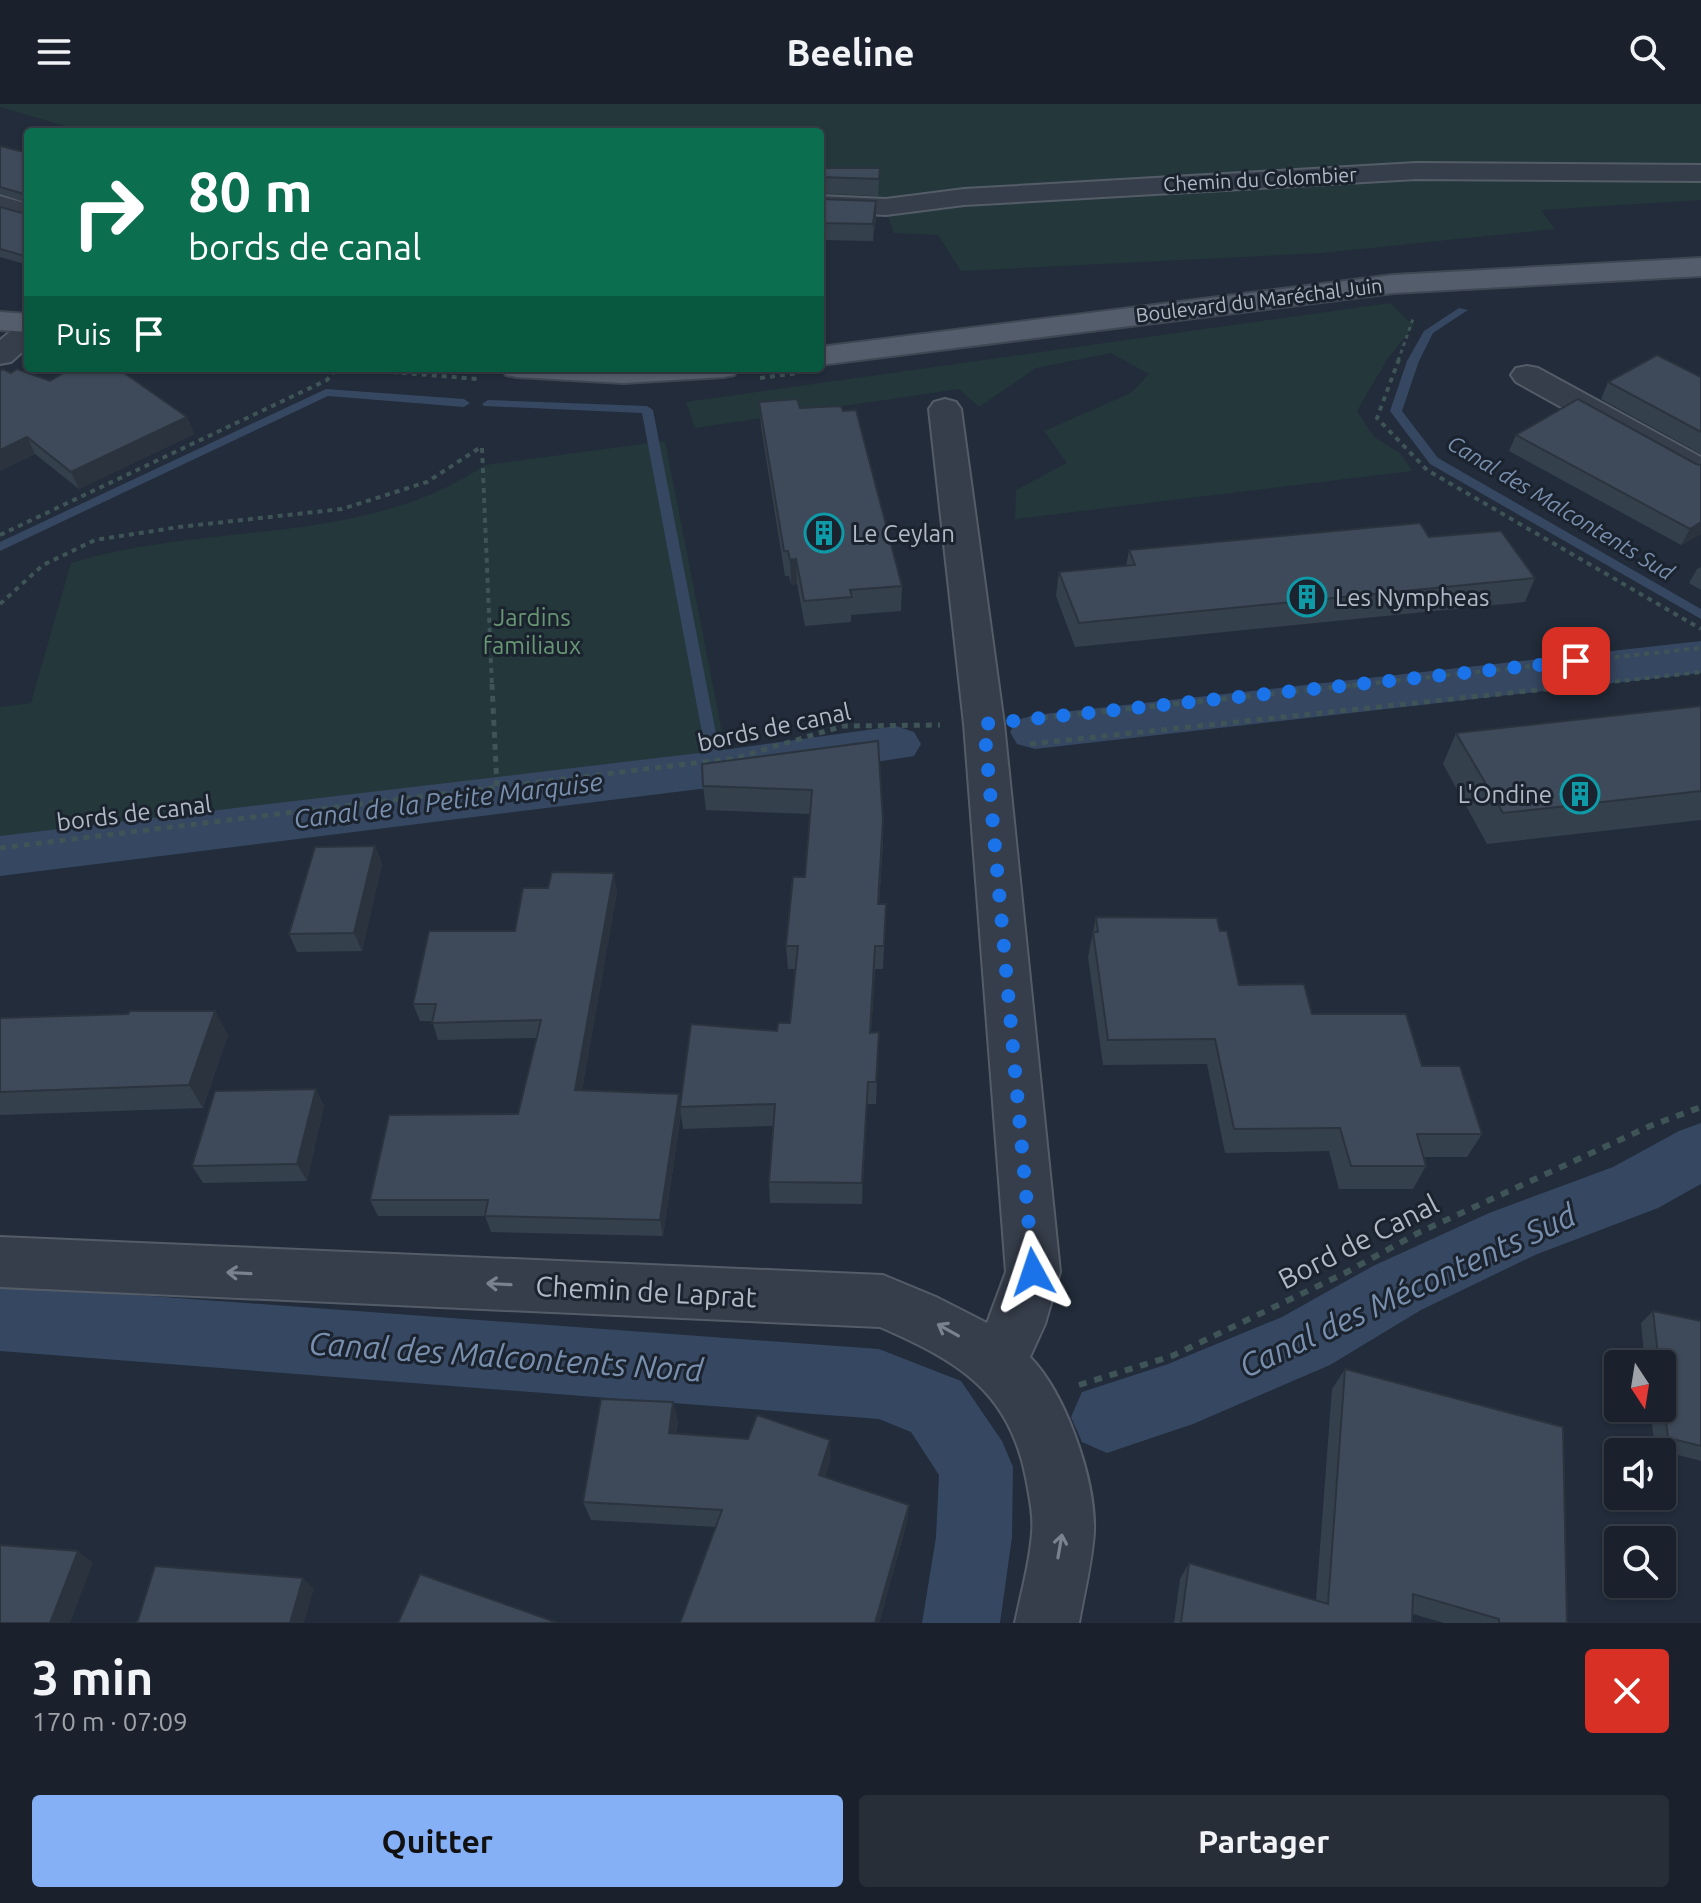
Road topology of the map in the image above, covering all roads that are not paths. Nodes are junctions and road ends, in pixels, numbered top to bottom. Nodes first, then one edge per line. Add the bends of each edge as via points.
1 (1701, 173) edge
2 (0, 204) edge
3 (824, 204) edge
4 (24, 211) edge
5 (1701, 267) edge
6 (0, 321) edge
7 (24, 323) edge
8 (24, 335) edge
9 (0, 355) edge
10 (824, 355) edge
11 (588, 372) edge
12 (657, 372) edge
13 (1527, 375) dead end
14 (945, 409) dead end
15 (1701, 471) edge
16 (0, 1262) edge
17 (1013, 1381) junction
18 (1047, 1623) edge

1 - 3 street, Chemin du Colombier via 1416,171 964,197 886,207
2 - 4 street
5 - 10 main road, Boulevard du Maréchal Juin via 1365,287
6 - 7 main road
8 - 9 street
11 - 12 main road
13 - 15 street
14 - 17 street via 985,736 1033,1272 1017,1324
17 -> 16 street, Chemin de Laprat via 949,1329 883,1301
18 -> 17 street via 1063,1529 1054,1461

